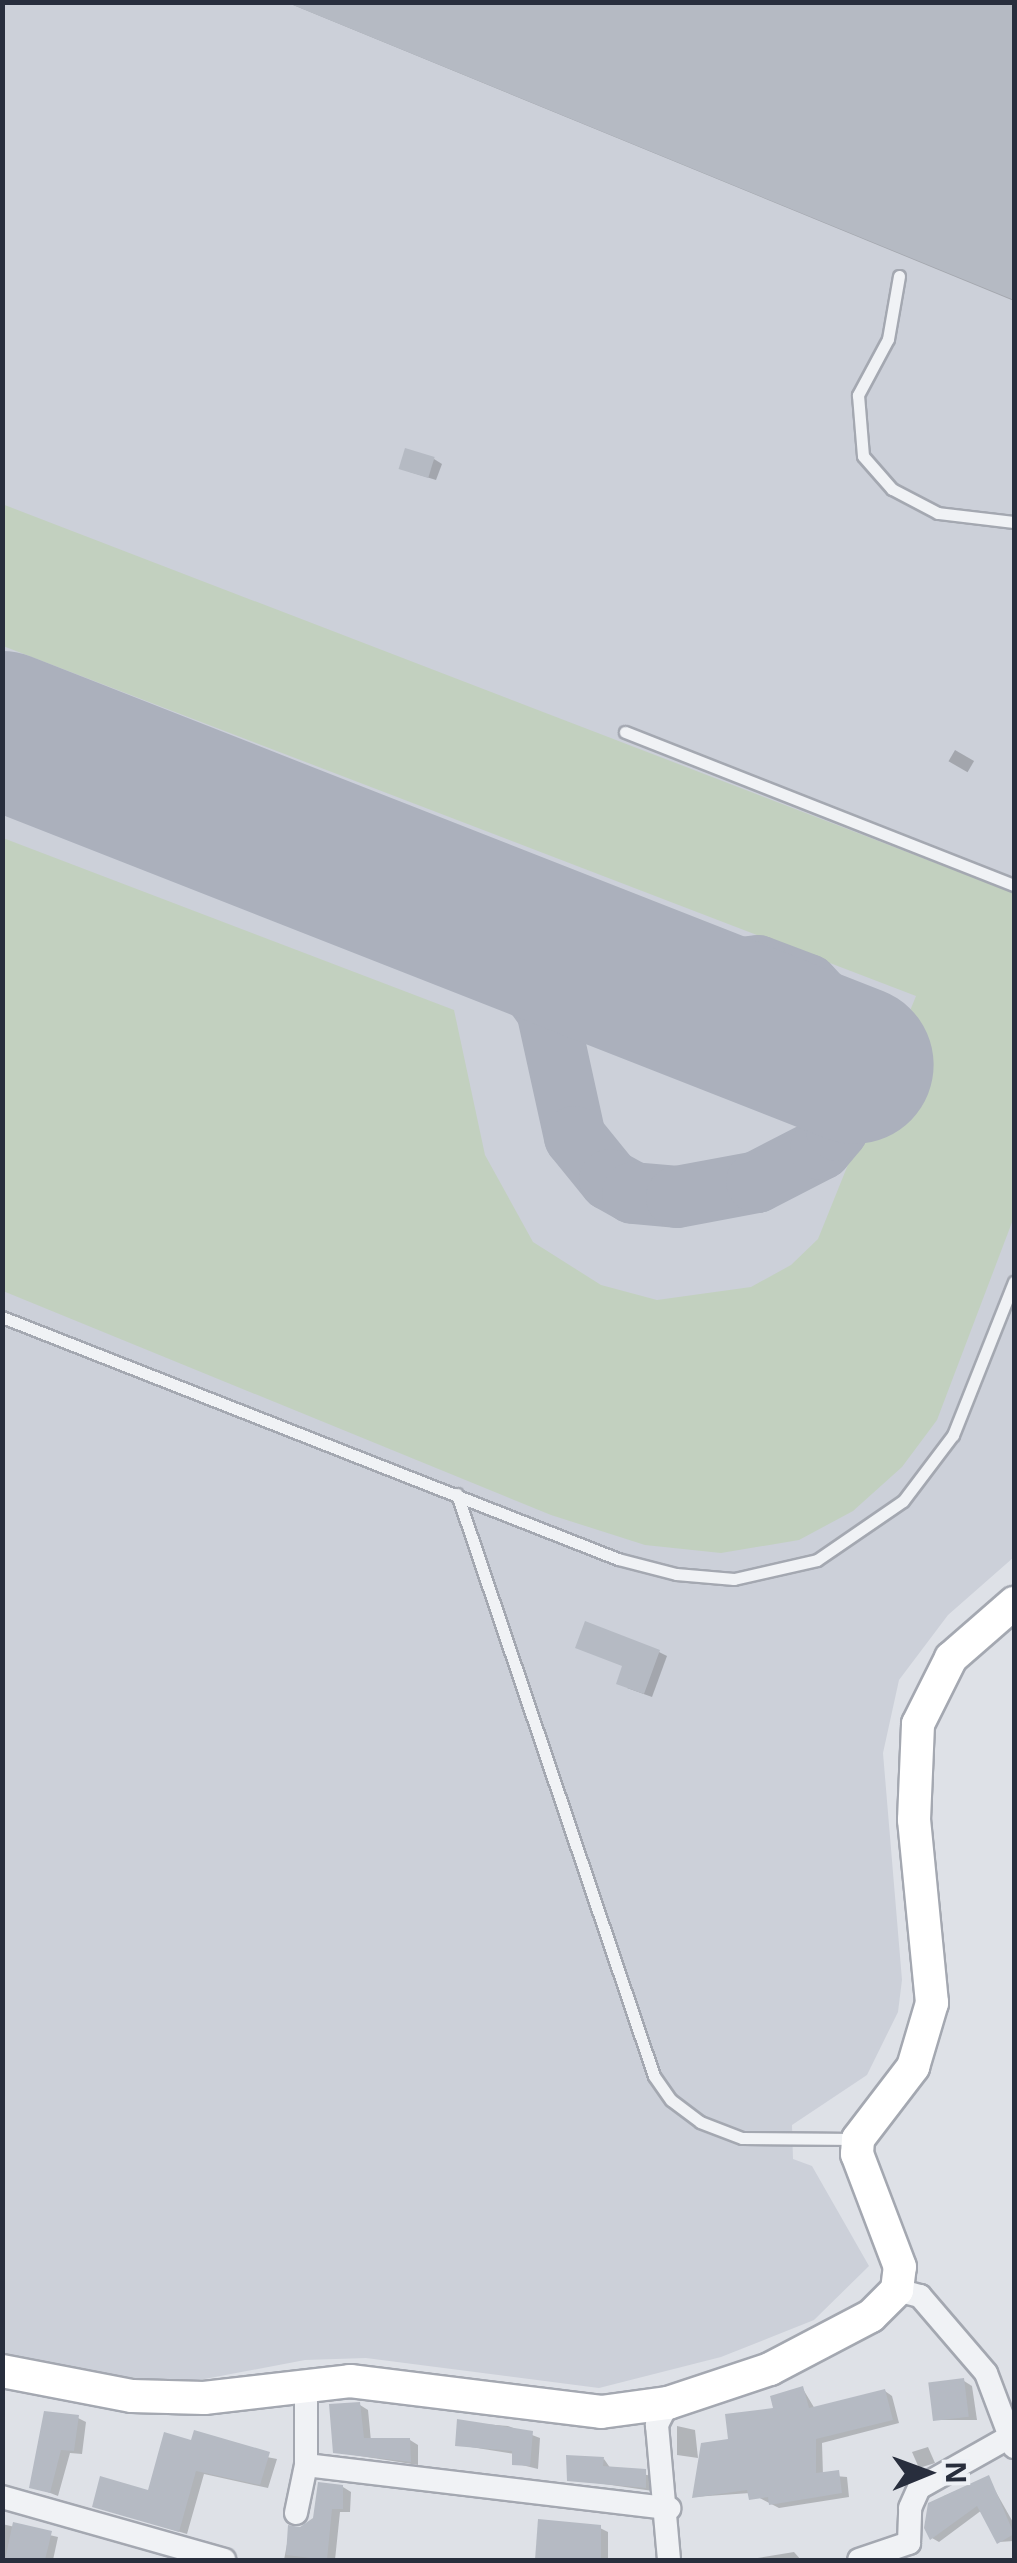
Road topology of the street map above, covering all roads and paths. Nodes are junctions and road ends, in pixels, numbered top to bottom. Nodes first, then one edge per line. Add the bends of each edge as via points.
1 (899, 276) dead end
2 (1014, 522) edge
3 (626, 732) dead end
4 (1014, 884) edge
5 (1014, 1282) edge
6 (2, 1318) edge
7 (457, 1494) junction
8 (1014, 1603) edge
9 (858, 2139) junction
10 (897, 2290) junction
11 (2, 2371) edge
12 (306, 2386) junction
13 (668, 2403) junction
14 (1010, 2443) edge
15 (306, 2464) junction
16 (4, 2506) edge
17 (669, 2508) junction
18 (296, 2514) dead end
19 (224, 2560) edge
20 (670, 2560) edge
21 (859, 2560) edge

1 - 2 lane via 888,339 858,395 863,456 892,490 938,513
3 - 4 lane
5 - 7 lane via 943,1450 879,1524 817,1560 734,1579 676,1574 618,1559
6 - 7 lane
7 - 9 lane via 654,2076 700,2122 742,2138
8 - 9 main road via 951,1658 918,1724 914,1820 932,2002 913,2067
9 - 10 main road via 857,2154 897,2252
10 - 13 main road via 871,2316 817,2350
10 - 14 street via 920,2296 986,2373
11 - 12 main road via 132,2396 204,2398
12 - 13 main road via 386,2383 499,2404 601,2412
12 - 15 street
13 - 17 street via 657,2425
14 - 21 street via 919,2488 910,2508 910,2543
15 - 17 street
15 - 18 street
16 - 19 street
17 - 20 street

